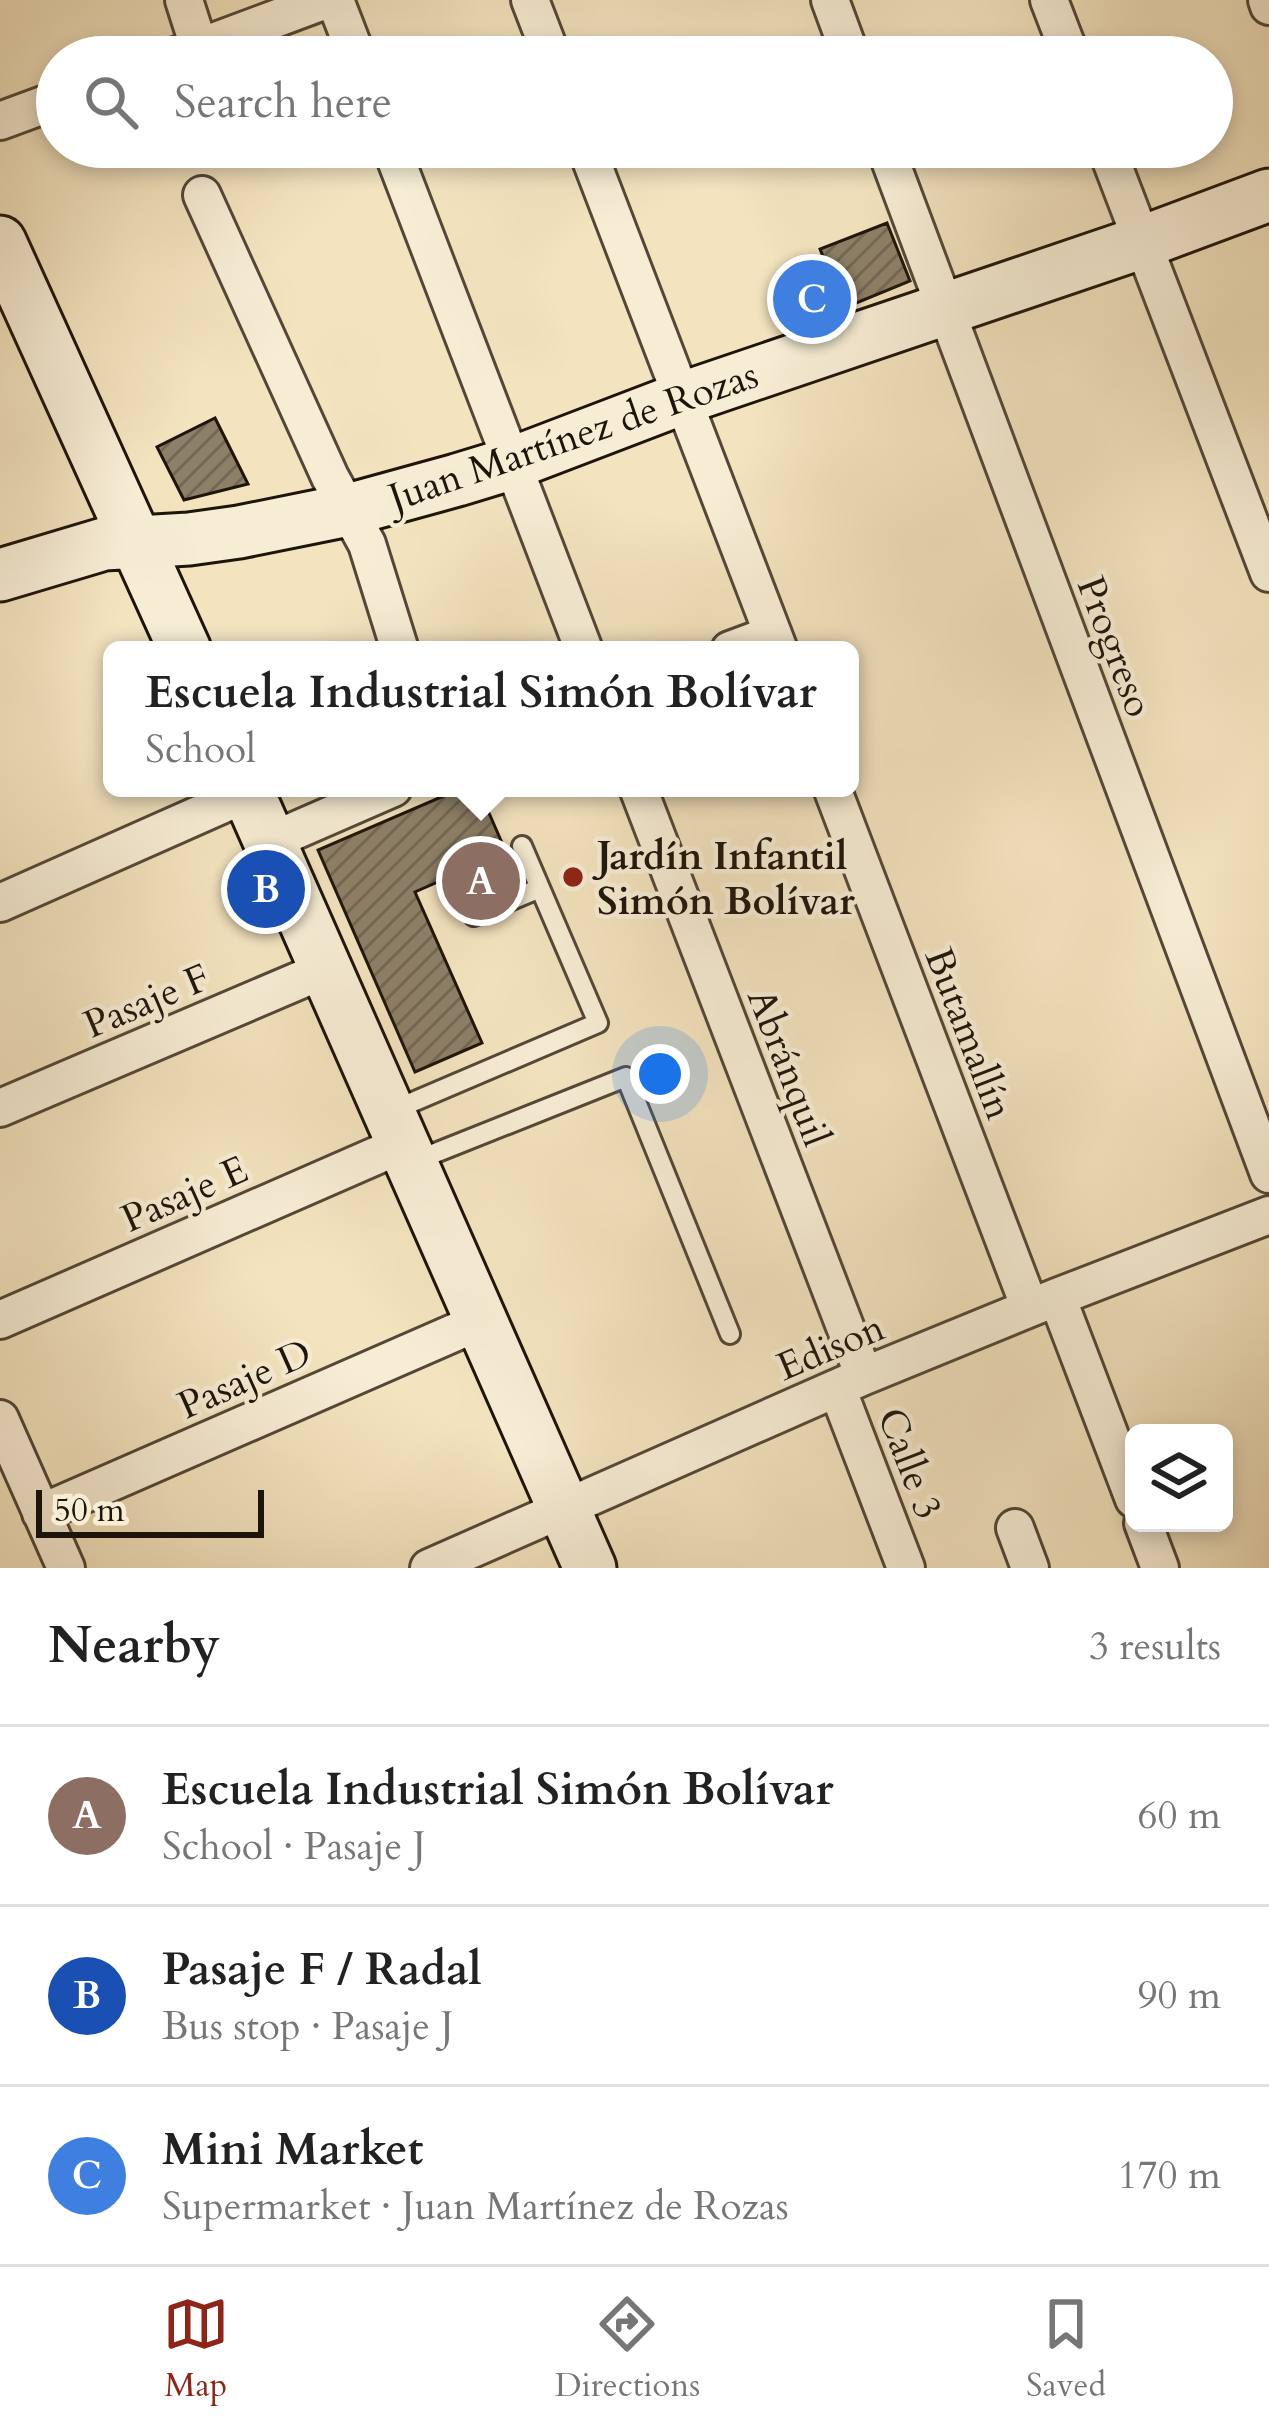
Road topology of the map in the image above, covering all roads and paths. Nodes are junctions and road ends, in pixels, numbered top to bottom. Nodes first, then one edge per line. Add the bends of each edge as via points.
1 (184, 0) edge
2 (330, 0) edge
3 (530, 0) edge
4 (830, 0) edge
5 (1049, 0) edge
6 (185, 36) edge
7 (230, 36) edge
8 (347, 36) edge
9 (544, 36) edge
10 (843, 36) edge
11 (1063, 36) edge
12 (36, 108) edge
13 (0, 121) edge
14 (399, 168) edge
15 (594, 168) edge
16 (893, 168) edge
17 (1114, 168) edge
18 (1269, 194) edge
19 (202, 195) dead end
20 (0, 242) edge
21 (1143, 242) junction
22 (945, 308) junction
23 (682, 398) junction
24 (513, 463) junction
25 (1255, 492) edge
26 (348, 510) junction
27 (138, 542) junction
28 (1269, 573) edge
29 (0, 575) edge
30 (181, 641) edge
31 (397, 641) edge
32 (581, 641) edge
33 (776, 641) edge
34 (232, 797) edge
35 (250, 797) edge
36 (372, 797) edge
37 (641, 797) edge
38 (836, 797) edge
39 (269, 842) junction
40 (522, 846) dead end
41 (540, 888) junction
42 (0, 903) edge
43 (473, 916) dead end
44 (326, 969) junction
45 (0, 1108) edge
46 (401, 1140) junction
47 (1269, 1174) edge
48 (1269, 1215) edge
49 (1044, 1302) junction
50 (0, 1320) edge
51 (481, 1321) junction
52 (730, 1334) dead end
53 (851, 1382) junction
54 (0, 1419) edge
55 (1125, 1479) edge
56 (563, 1508) junction
57 (41, 1513) junction
58 (1015, 1528) dead end
59 (1146, 1532) edge
60 (66, 1568) edge
61 (429, 1568) edge
62 (590, 1568) edge
63 (906, 1568) edge
64 (1030, 1568) edge
65 (1160, 1568) edge

1 - 6 street
2 - 7 street
2 - 8 street
3 - 9 street
4 - 10 street
5 - 11 street
12 - 13 street
14 - 24 street
15 - 23 street
16 - 22 street, Progreso
17 - 21 street
18 - 21 street, Juan Martínez de Rozas
19 - 26 street
20 - 27 street
21 - 22 street, Juan Martínez de Rozas
21 - 25 street
22 - 23 street, Juan Martínez de Rozas
22 - 47 street, Progreso
23 - 24 street, Juan Martínez de Rozas
23 - 33 street
24 - 26 street, Juan Martínez de Rozas
24 - 32 street
25 - 28 street
26 - 27 street, Juan Martínez de Rozas
26 - 31 street
27 - 29 street, Juan Martínez de Rozas
27 - 30 street
34 - 42 street
35 - 39 street
36 - 39 street
37 - 53 street, Abránquil
38 - 49 street, Butamallín
39 - 44 street
40 - 41 lane
41 - 43 lane
41 - 46 lane via 598,1023
44 - 45 street, Pasaje F
44 - 46 street
46 - 50 street, Pasaje E
46 - 51 street
46 - 52 lane via 626,1077
48 - 49 street, Edison
49 - 53 street, Edison
49 - 55 street, Butamallín
51 - 56 street
51 - 57 street, Pasaje D
53 - 56 street, Edison
53 - 63 street, Calle 3
54 - 57 street
56 - 61 street, Edison
56 - 62 street
57 - 60 street
58 - 64 street
59 - 65 street

